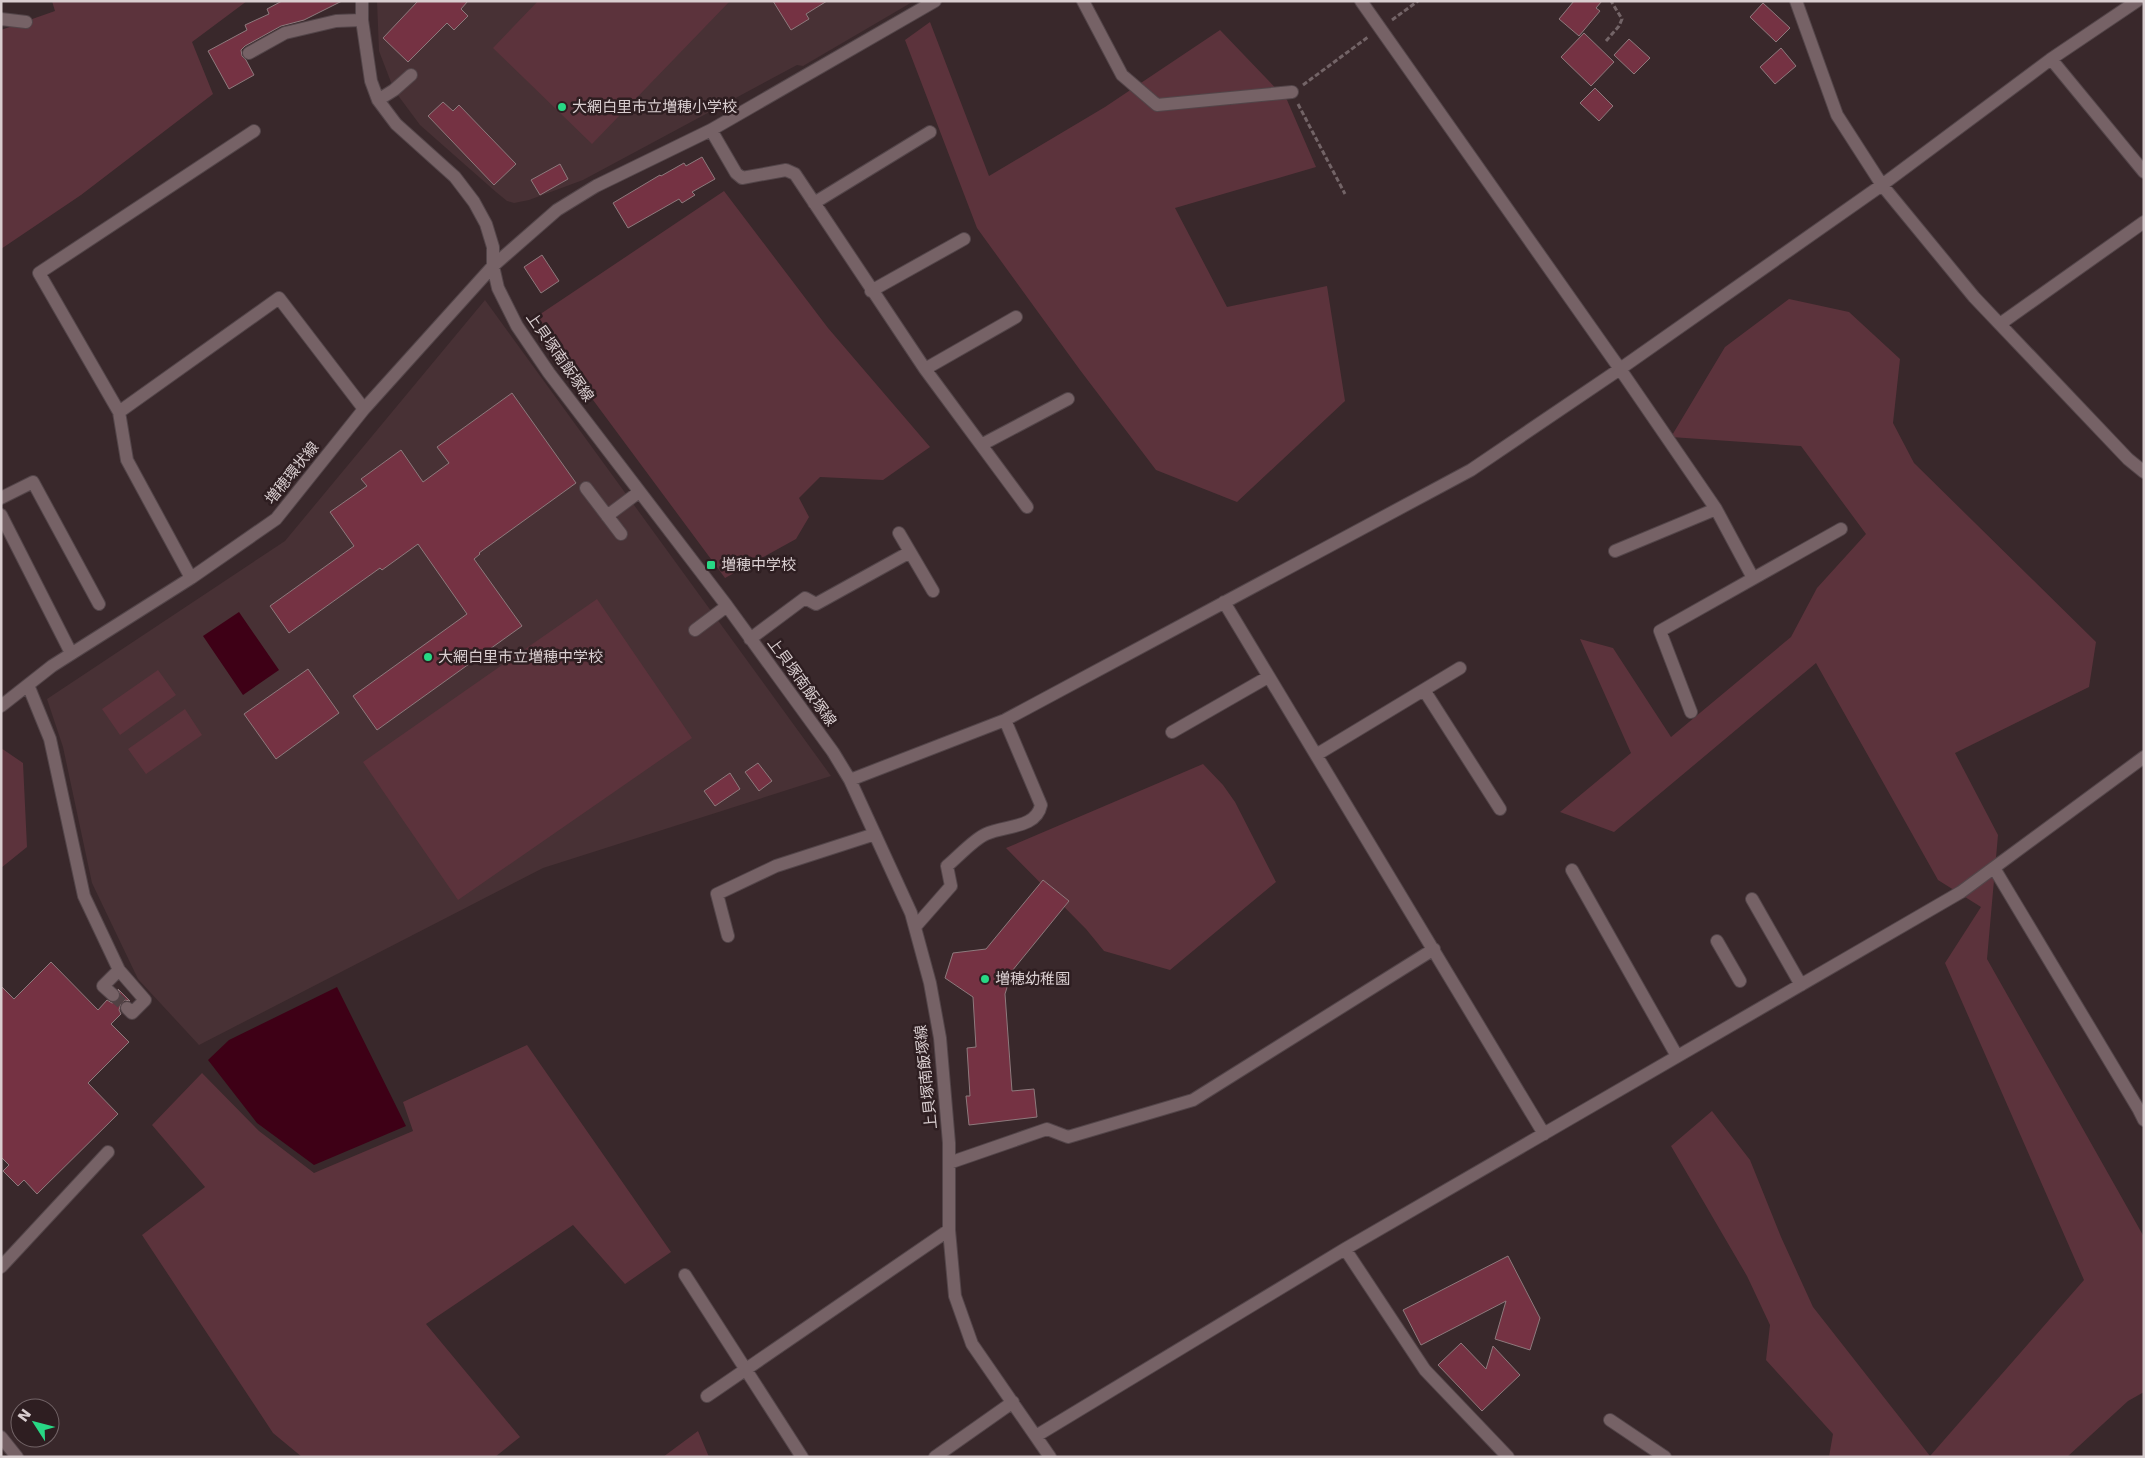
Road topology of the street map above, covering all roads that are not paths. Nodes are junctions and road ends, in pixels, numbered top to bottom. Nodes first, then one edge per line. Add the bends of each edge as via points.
1 (362, 1) edge
2 (935, 1) edge
3 (1083, 1) edge
4 (1361, 1) edge
5 (1796, 1) edge
6 (2137, 1) edge
7 (1, 19) edge
8 (362, 20) junction
9 (26, 22) dead end
10 (249, 53) dead end
11 (2052, 59) junction
12 (411, 75) dead end
13 (1292, 92) road end
14 (378, 100) junction
15 (711, 130) junction
16 (254, 131) dead end
17 (930, 132) dead end
18 (2144, 172) edge
19 (1882, 185) junction
20 (814, 203) junction
21 (2144, 222) edge
22 (964, 239) dead end
23 (494, 266) junction
24 (871, 291) junction
25 (1016, 317) dead end
26 (2000, 324) junction
27 (925, 369) junction
28 (1620, 369) junction
29 (1068, 399) dead end
30 (364, 409) junction
31 (120, 412) junction
32 (981, 445) junction
33 (2144, 472) edge
34 (586, 488) dead end
35 (639, 492) junction
36 (1, 498) edge
37 (1027, 507) dead end
38 (1716, 509) junction
39 (1, 514) edge
40 (607, 516) junction
41 (1841, 528) dead end
42 (621, 534) dead end
43 (899, 534) dead end
44 (1615, 551) dead end
45 (910, 552) junction
46 (191, 578) junction
47 (1753, 578) junction
48 (933, 591) dead end
49 (1224, 602) junction
50 (99, 604) dead end
51 (727, 606) junction
52 (695, 630) dead end
53 (750, 639) junction
54 (71, 653) junction
55 (1460, 668) dead end
56 (1268, 677) junction
57 (28, 685) junction
58 (1424, 690) junction
59 (1, 706) edge
60 (1691, 712) dead end
61 (1005, 720) junction
62 (1172, 732) dead end
63 (1316, 755) junction
64 (2144, 757) edge
65 (850, 780) junction
66 (1500, 809) dead end
67 (875, 834) junction
68 (1994, 868) junction
69 (1572, 870) dead end
70 (1752, 899) dead end
71 (915, 927) junction
72 (728, 936) dead end
73 (1717, 941) dead end
74 (1434, 949) junction
75 (119, 970) junction
76 (1740, 981) dead end
77 (1801, 985) junction
78 (113, 995) tunnel mouth
79 (127, 1008) dead end
80 (1676, 1056) junction
81 (2144, 1120) edge
82 (1544, 1134) junction
83 (108, 1152) dead end
84 (949, 1163) junction
85 (949, 1230) junction
86 (1345, 1249) junction
87 (1, 1267) edge
88 (685, 1275) dead end
89 (746, 1369) junction
90 (707, 1396) dead end
91 (1013, 1402) junction
92 (1610, 1420) dead end
93 (1036, 1436) junction
94 (1, 1437) edge
95 (17, 1457) edge
96 (802, 1457) edge
97 (935, 1457) edge
98 (1050, 1457) edge
99 (1508, 1457) edge
100 (1665, 1457) edge

1 - 8 street, 上貝塚南飯塚線
2 - 15 street, 増穂環状線
3 - 13 street via 1122,75 1157,105
4 - 28 street
5 - 19 street via 1836,115
6 - 11 street
7 - 9 street
8 - 10 street via 336,21 284,33
8 - 14 street, 上貝塚南飯塚線 via 371,81
11 - 18 street
11 - 19 street
12 - 14 street
14 - 23 street, 上貝塚南飯塚線 via 396,124 455,177 474,202 493,246
15 - 20 street via 742,178 786,170 795,174
15 - 23 street, 増穂環状線 via 596,186 557,210
16 - 31 street via 39,273
17 - 20 street
19 - 26 street
19 - 28 street
20 - 24 street
21 - 26 street
22 - 24 street
23 - 30 street, 増穂環状線
23 - 35 street, 上貝塚南飯塚線 via 498,288 517,326 549,374
24 - 27 street
25 - 27 street
26 - 33 street
27 - 32 street
28 - 38 street
28 - 49 street via 1471,470
29 - 32 street
30 - 31 street via 279,298
30 - 46 street, 増穂環状線 via 276,519
31 - 46 street via 127,460
32 - 37 street
34 - 40 street
35 - 40 street
35 - 51 street, 上貝塚南飯塚線
36 - 50 street via 33,482
38 - 44 street
38 - 47 street
39 - 54 street
40 - 42 street
41 - 47 street
43 - 45 street
45 - 48 street
45 - 53 street via 816,604 805,598
46 - 54 street, 増穂環状線
47 - 60 street via 1660,631
49 - 56 street
49 - 61 street
51 - 52 street
51 - 53 street, 上貝塚南飯塚線
53 - 65 street, 上貝塚南飯塚線
54 - 57 street, 増穂環状線
55 - 58 street
56 - 62 street
56 - 63 street
57 - 59 street, 増穂環状線
57 - 75 street via 50,739 80,883
58 - 63 street
58 - 66 street
61 - 65 street
61 - 71 street via 1041,805 1040,811 1033,820 985,834 947,866 951,886
63 - 74 street
64 - 68 street
65 - 67 street, 上貝塚南飯塚線
67 - 71 street, 上貝塚南飯塚線
67 - 72 street via 776,866 717,894
68 - 77 street via 1961,892
68 - 81 street
69 - 80 street
70 - 77 street
71 - 84 street, 上貝塚南飯塚線 via 940,1038
73 - 76 street
74 - 82 street
74 - 84 street via 1193,1100 1068,1137 1047,1129
75 - 78 street via 103,986
75 - 79 street via 145,1000 132,1013
77 - 80 street
80 - 82 street
82 - 86 street
83 - 87 street
84 - 85 street, 上貝塚南飯塚線
85 - 89 street
85 - 91 street, 上貝塚南飯塚線 via 954,1296 972,1344
86 - 93 street
86 - 99 street via 1425,1370
88 - 89 street
89 - 90 street
89 - 96 street
91 - 93 street, 上貝塚南飯塚線
91 - 97 street
92 - 100 street
93 - 98 street, 上貝塚南飯塚線
94 - 95 street

